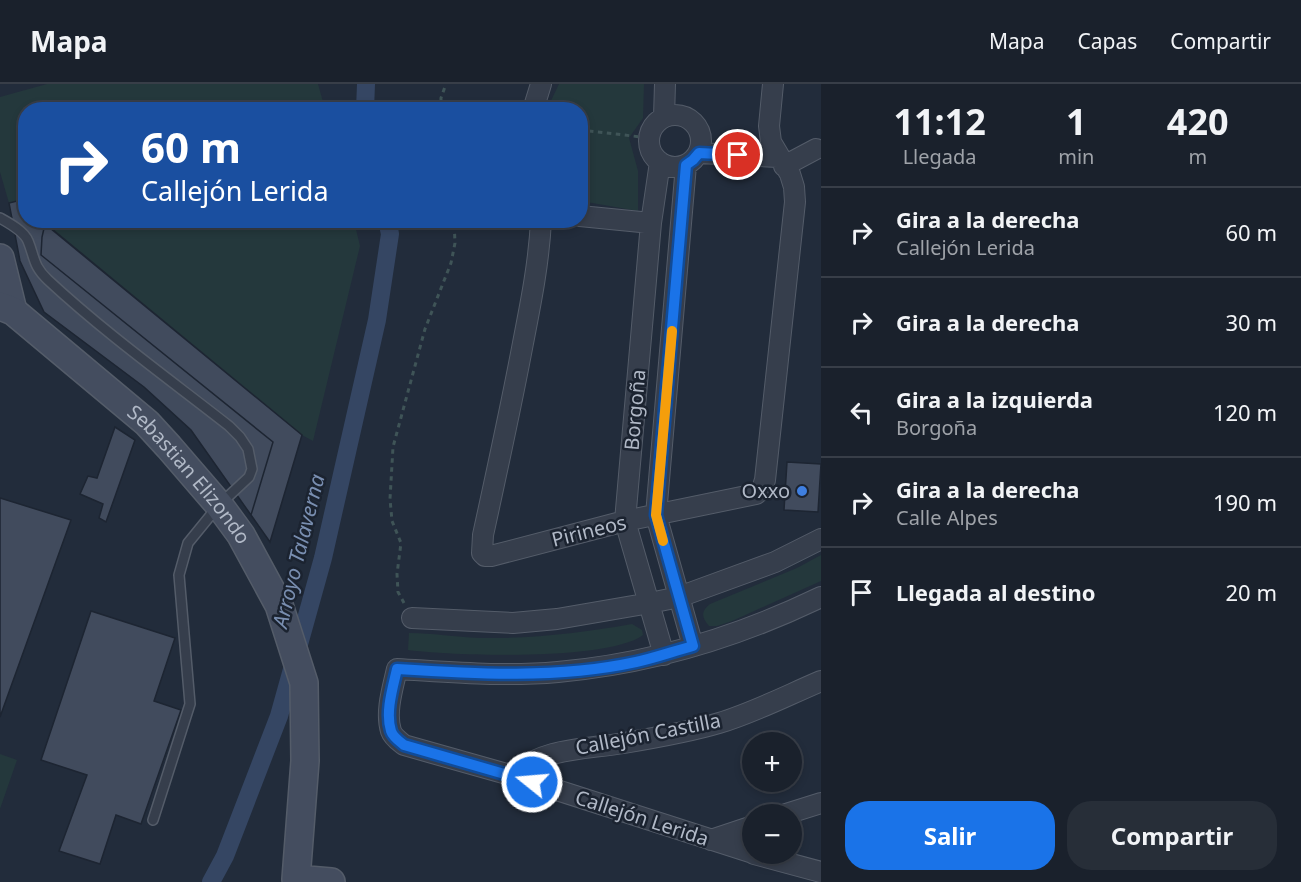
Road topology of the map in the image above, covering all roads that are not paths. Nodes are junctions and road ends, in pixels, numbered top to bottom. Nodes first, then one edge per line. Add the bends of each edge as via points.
1 (541, 84) edge
2 (665, 84) edge
3 (773, 84) edge
4 (535, 102) edge
5 (664, 117) junction
6 (816, 150) dead end
7 (692, 159) junction
8 (660, 162) junction
9 (781, 162) junction
10 (588, 217) edge
11 (0, 218) edge
12 (651, 223) junction
13 (541, 228) edge
14 (0, 258) edge
15 (7, 309) edge
16 (219, 505) junction
17 (656, 515) junction
18 (625, 521) junction
19 (821, 539) edge
20 (679, 597) junction
21 (821, 597) edge
22 (650, 603) junction
23 (412, 618) road end
24 (693, 646) junction
25 (664, 655) junction
26 (821, 681) edge
27 (510, 775) junction
28 (821, 803) edge
29 (802, 809) edge
30 (153, 820) dead end
31 (742, 830) edge
32 (711, 840) junction
33 (742, 850) edge
34 (792, 864) edge
35 (821, 872) edge
36 (296, 880) edge
37 (331, 882) edge

1 - 4 street
2 - 5 street
3 - 9 street, Pirineos via 769,126 771,142
5 - 7 street via 679,115 693,122 701,136
5 - 8 street via 652,129 650,138 650,147
6 - 9 street
7 - 8 street via 677,167
7 - 9 street
7 - 17 street, Borgoña
8 - 12 street, Borgoña
9 - 17 street, Pirineos via 790,174 795,202 764,484 759,493 751,496
10 - 12 street
11 - 16 lane via 28,239 34,263 46,279 240,437 248,449 252,469 249,477
12 - 18 street, Borgoña
13 - 18 street, Pirineos via 530,305 481,549 485,556 491,556
14 - 15 street
15 - 16 street, Sebastian Elizondo via 147,423
16 - 30 lane via 188,543 179,575 190,704
16 - 36 street, Sebastian Elizondo via 241,535 279,605 304,682 305,762
17 - 18 street, Pirineos
17 - 20 street, Borgoña
18 - 22 street, Borgoña
19 - 20 street via 775,562
20 - 22 street
20 - 24 street, Borgoña
21 - 24 street via 726,637
22 - 23 street via 557,619 513,622
22 - 25 street, Borgoña
24 - 25 street
25 - 27 street, Callejón Lerida via 557,672 397,669 389,720 396,738 404,745
26 - 27 street, Callejón Castilla via 719,723 546,755
27 - 32 street, Callejón Lerida
28 - 29 street
31 - 32 street
32 - 33 street, Callejón Lerida
34 - 35 street, Callejón Lerida
36 - 37 street

